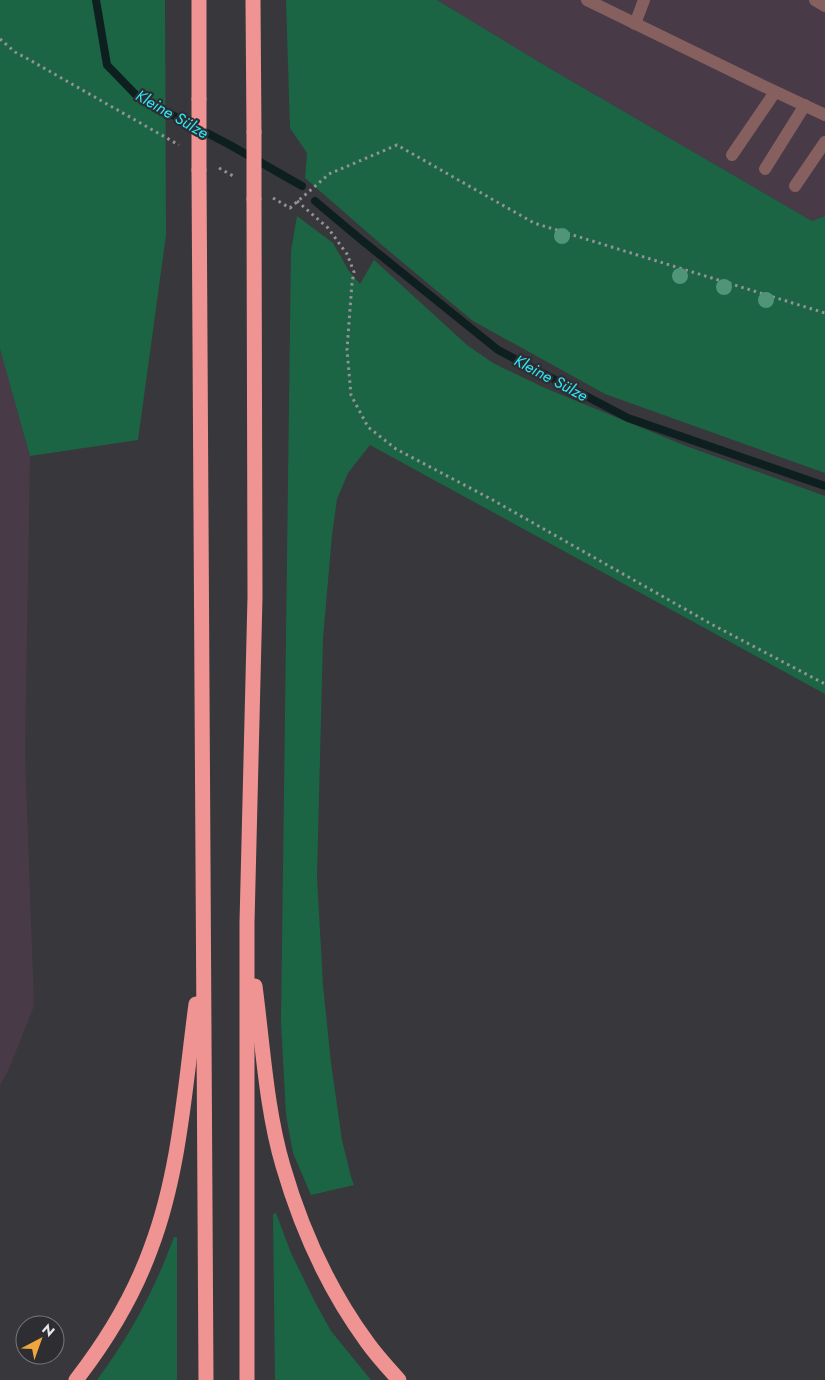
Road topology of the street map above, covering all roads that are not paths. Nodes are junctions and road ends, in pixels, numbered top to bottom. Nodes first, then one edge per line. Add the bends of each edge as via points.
1 (199, 0) edge
2 (253, 0) edge
3 (587, 0) edge
4 (644, 0) edge
5 (815, 0) edge
6 (825, 6) edge
7 (635, 24) junction
8 (775, 92) junction
9 (805, 105) junction
10 (825, 115) edge
11 (825, 142) edge
12 (732, 155) dead end
13 (765, 169) dead end
14 (795, 186) dead end
15 (247, 923) junction
16 (203, 948) junction
17 (76, 1380) edge
18 (206, 1380) edge
19 (246, 1380) edge
20 (399, 1380) edge

1 - 16 highway, bridge via 199,99 206,167
2 - 15 highway, bridge via 255,597
3 - 7 lane
4 - 7 lane
5 - 6 lane
7 - 8 lane
8 - 9 lane
8 - 12 lane
9 - 10 lane
9 - 13 lane
11 - 14 lane
15 - 19 highway
15 - 20 highway via 270,1104 282,1165 316,1254 341,1300 369,1344
16 - 17 highway via 176,1152 159,1225 135,1287
16 - 18 highway

